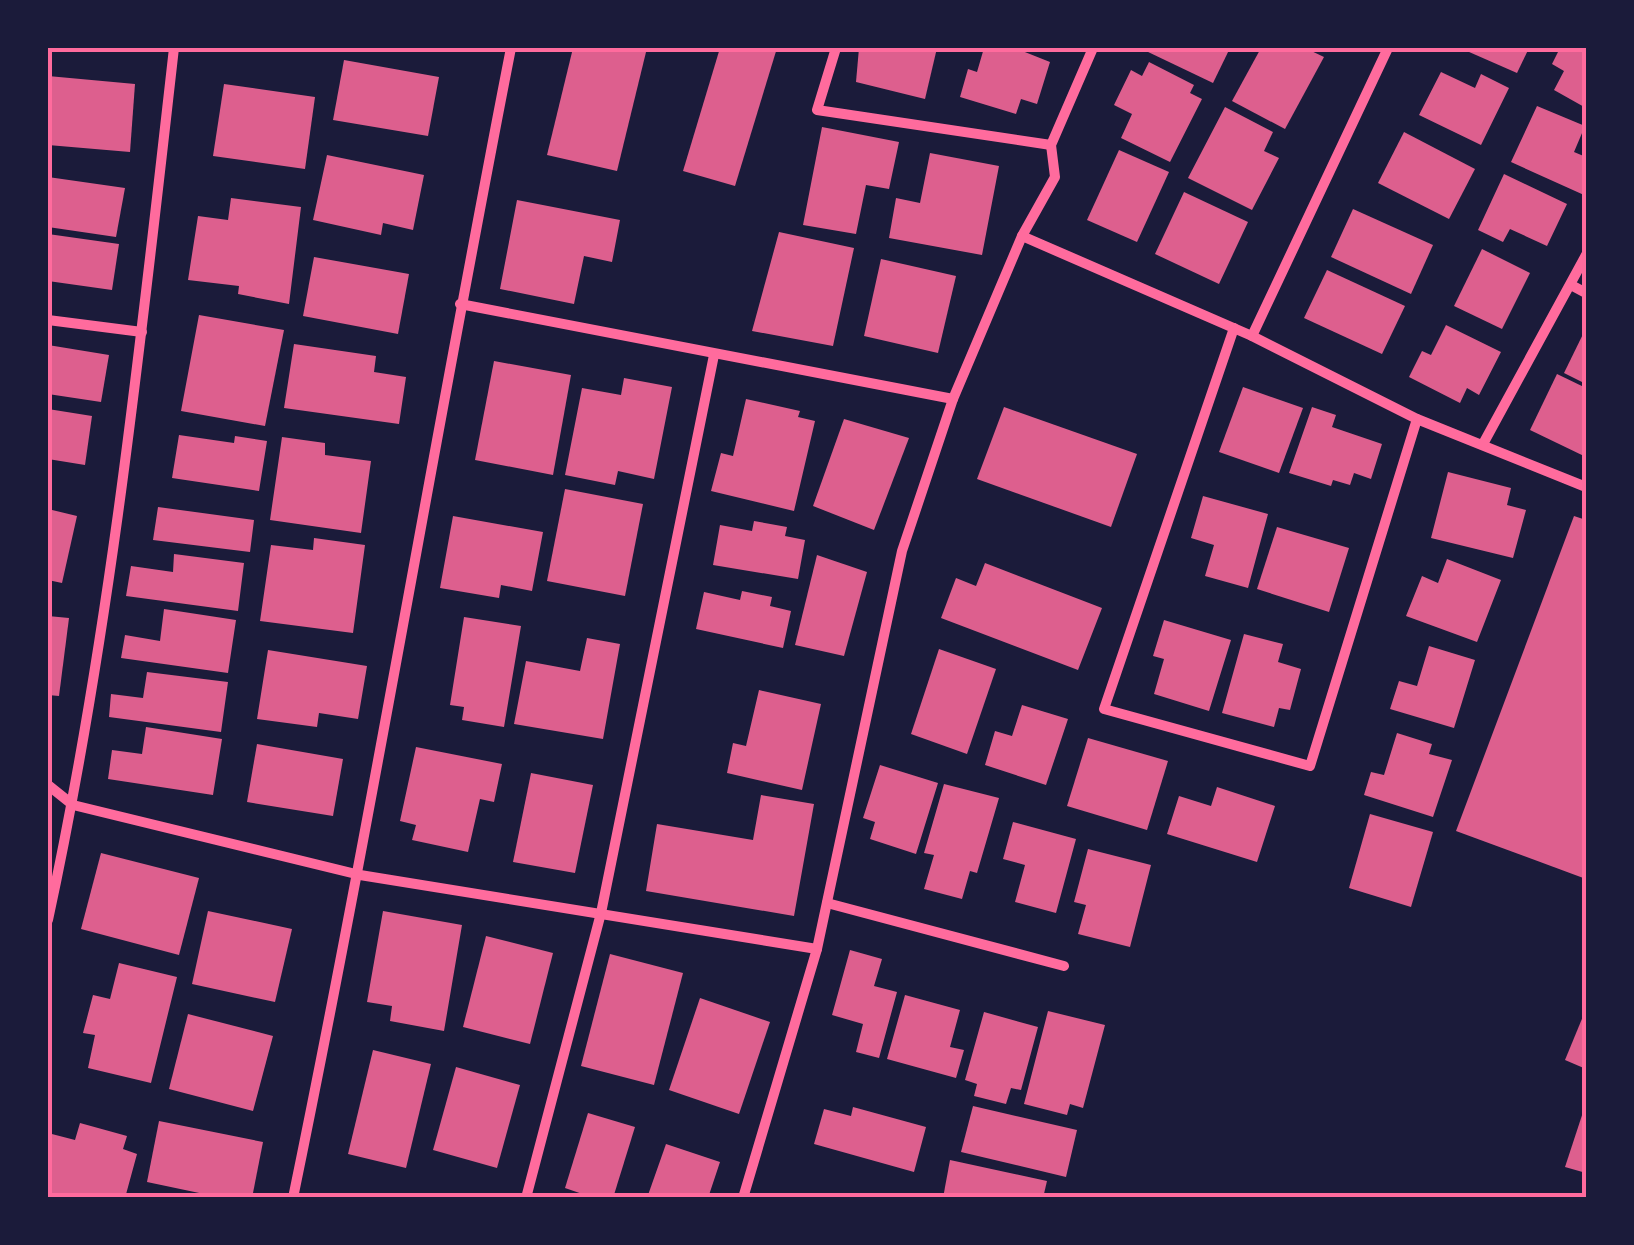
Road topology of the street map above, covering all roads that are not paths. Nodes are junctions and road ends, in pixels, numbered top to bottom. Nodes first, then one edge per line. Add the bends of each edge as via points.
1 (174, 48) edge
2 (511, 48) edge
3 (836, 48) edge
4 (1093, 48) edge
5 (1388, 48) edge
6 (1051, 145) junction
7 (1022, 236) junction
8 (1586, 255) edge
9 (1571, 285) junction
10 (1586, 293) edge
11 (460, 304) junction
12 (48, 320) edge
13 (1234, 328) junction
14 (142, 332) junction
15 (1252, 336) junction
16 (714, 355) junction
17 (953, 398) junction
18 (1418, 419) junction
19 (1483, 444) junction
20 (1586, 487) edge
21 (48, 785) edge
22 (73, 805) junction
23 (360, 875) junction
24 (827, 903) junction
25 (601, 913) junction
26 (48, 920) edge
27 (817, 949) junction
28 (1064, 966) dead end
29 (293, 1198) edge
30 (526, 1198) edge
31 (743, 1198) edge

1 - 14 street
2 - 11 street
3 - 6 street via 818,110
4 - 6 street
5 - 15 street
6 - 7 street via 1055,177
7 - 13 street
7 - 17 street
8 - 9 street
9 - 10 street
9 - 19 street
11 - 16 street
11 - 23 street
12 - 14 street
13 - 15 street
13 - 18 street via 1104,708 1310,766
14 - 22 street
15 - 18 street
16 - 17 street
16 - 25 street
17 - 24 street via 902,550
18 - 19 street
19 - 20 street
21 - 22 street
22 - 23 street
22 - 26 street
23 - 25 street
23 - 29 street
24 - 27 street
24 - 28 street
25 - 27 street
25 - 30 street
27 - 31 street

